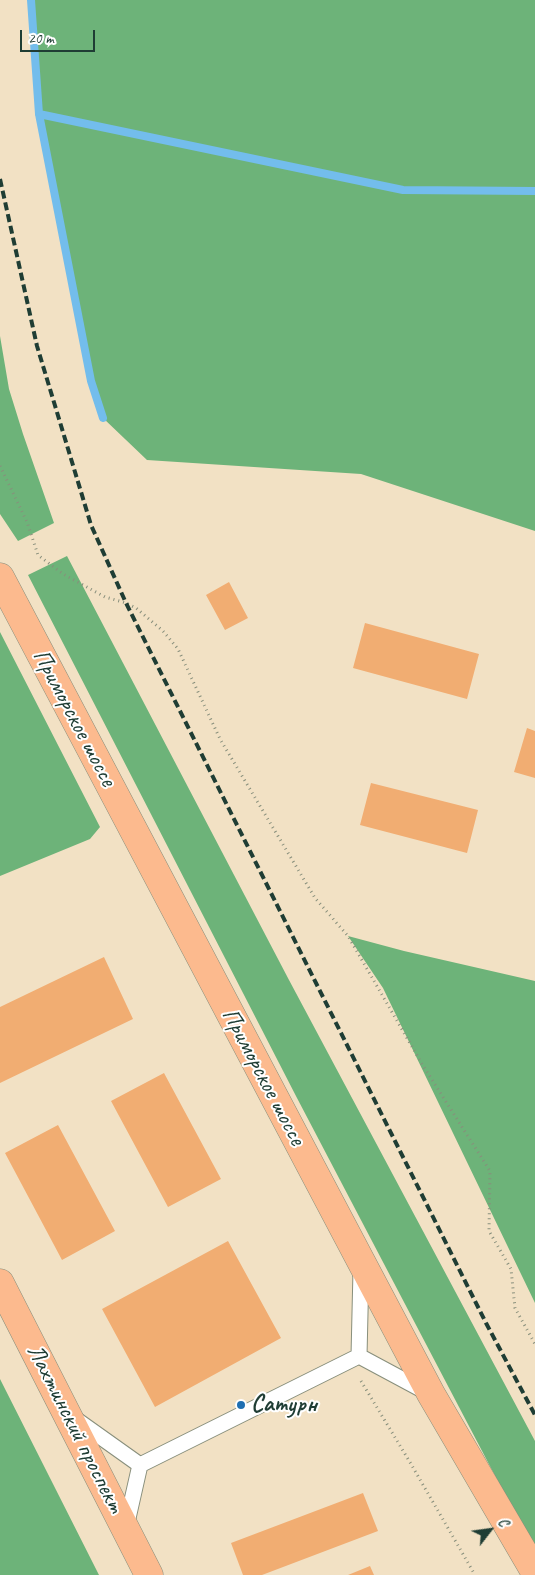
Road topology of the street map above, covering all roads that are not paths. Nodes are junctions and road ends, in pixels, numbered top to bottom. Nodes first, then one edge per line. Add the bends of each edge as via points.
1 (0, 577) edge
2 (361, 1263) junction
3 (0, 1283) edge
4 (354, 1358) junction
5 (431, 1394) junction
6 (66, 1412) junction
7 (140, 1465) junction
8 (126, 1528) junction
9 (535, 1572) edge
10 (150, 1575) edge

1 - 2 main road, Приморское шоссе
2 - 4 lane
2 - 5 main road, Приморское шоссе
3 - 6 main road, Лахтинский проспект
4 - 5 lane
4 - 7 lane
5 - 9 main road, Приморское шоссе
6 - 7 lane
6 - 8 main road, Лахтинский проспект
7 - 8 lane
8 - 10 main road, Лахтинский проспект

